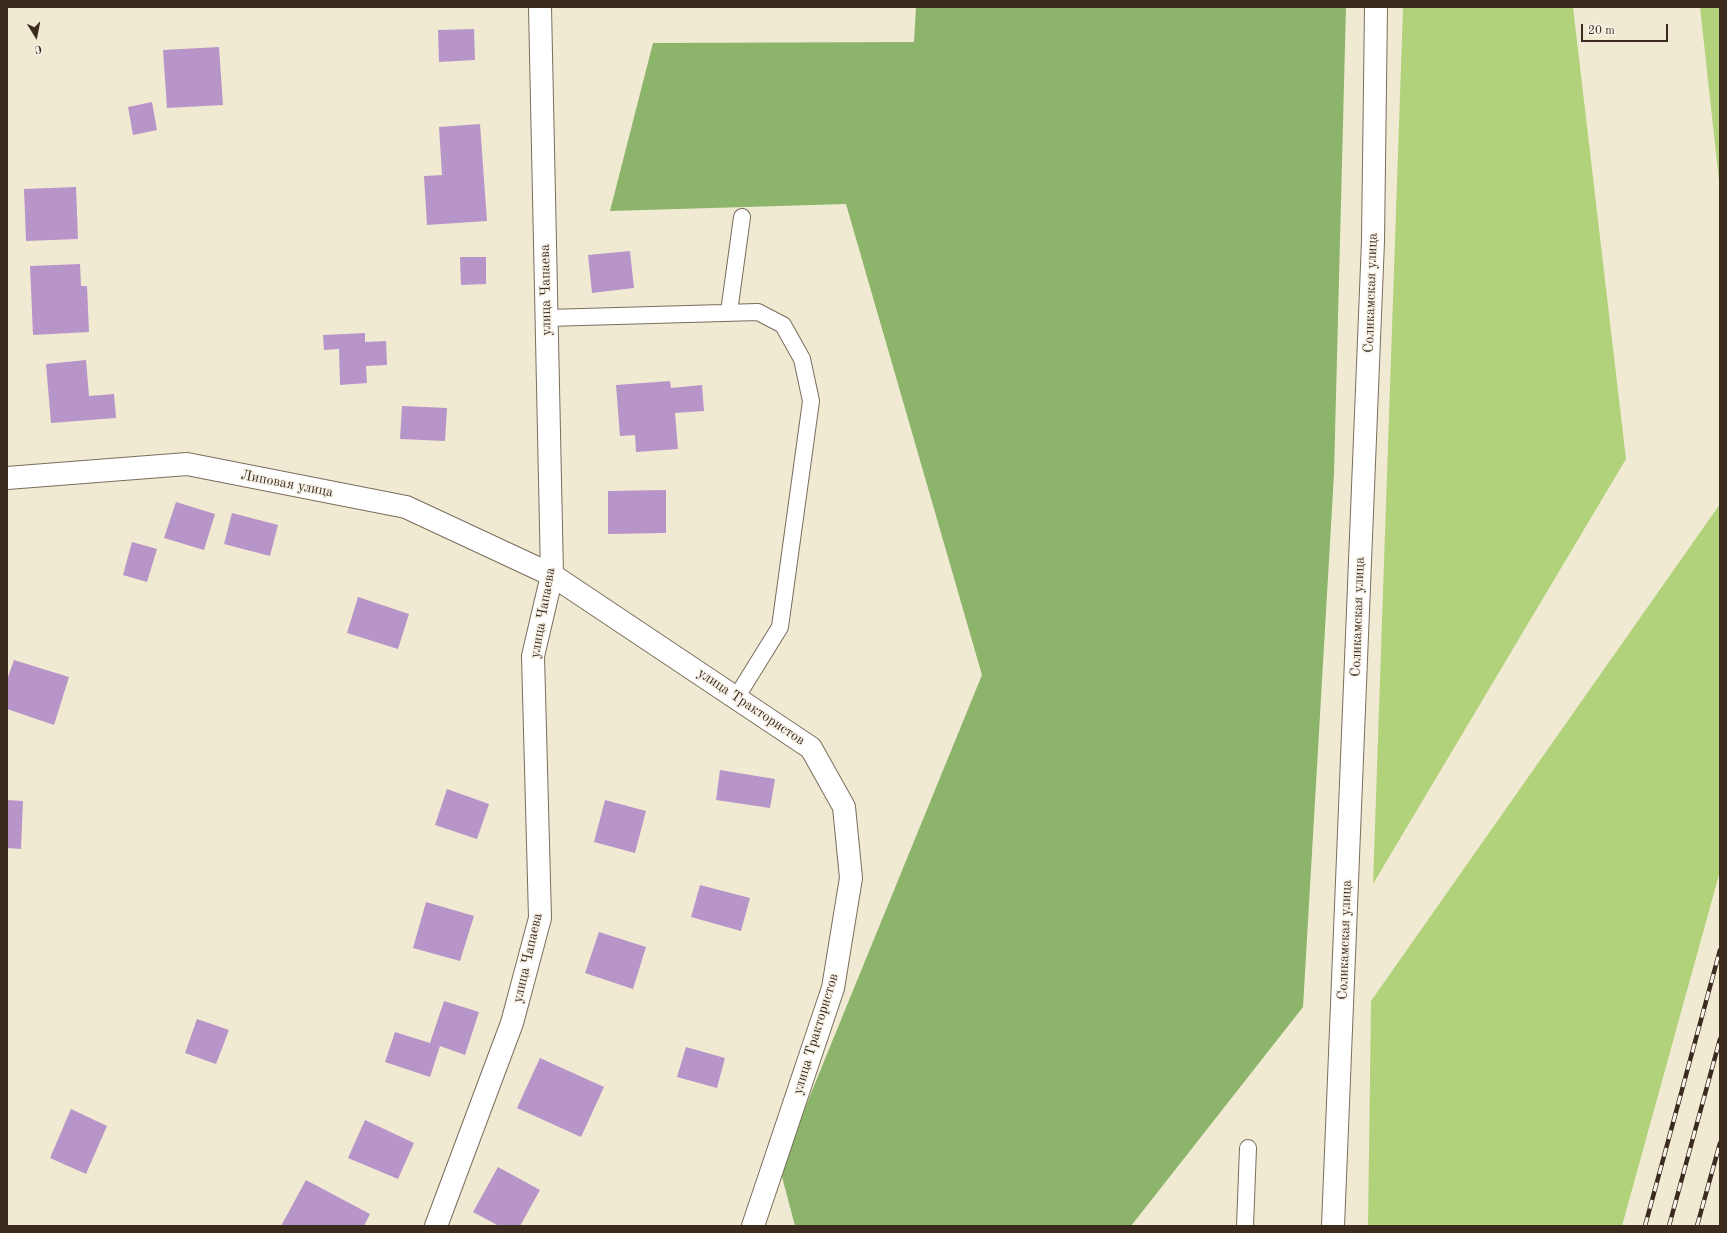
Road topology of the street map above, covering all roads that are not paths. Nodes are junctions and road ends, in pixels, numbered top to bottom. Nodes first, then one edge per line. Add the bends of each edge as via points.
1 (540, 7) edge
2 (1376, 7) edge
3 (742, 217) dead end
4 (729, 312) junction
5 (547, 318) junction
6 (7, 478) edge
7 (552, 575) junction
8 (736, 698) junction
9 (1248, 1148) dead end
10 (436, 1226) edge
11 (753, 1226) edge
12 (1245, 1226) edge
13 (1333, 1226) edge

1 - 5 street, улица Чапаева
2 - 13 street, Соликамская улица via 1373,241
3 - 4 lane
4 - 5 lane
4 - 8 lane via 758,312 783,325 802,359 811,401 780,627
5 - 7 street, улица Чапаева
6 - 7 street, Липовая улица via 187,464 406,507
7 - 8 street, улица Трактористов
7 - 10 street, улица Чапаева via 533,656 540,918 512,1023
8 - 11 street, улица Трактористов via 811,748 844,807 852,878 833,988
9 - 12 lane

